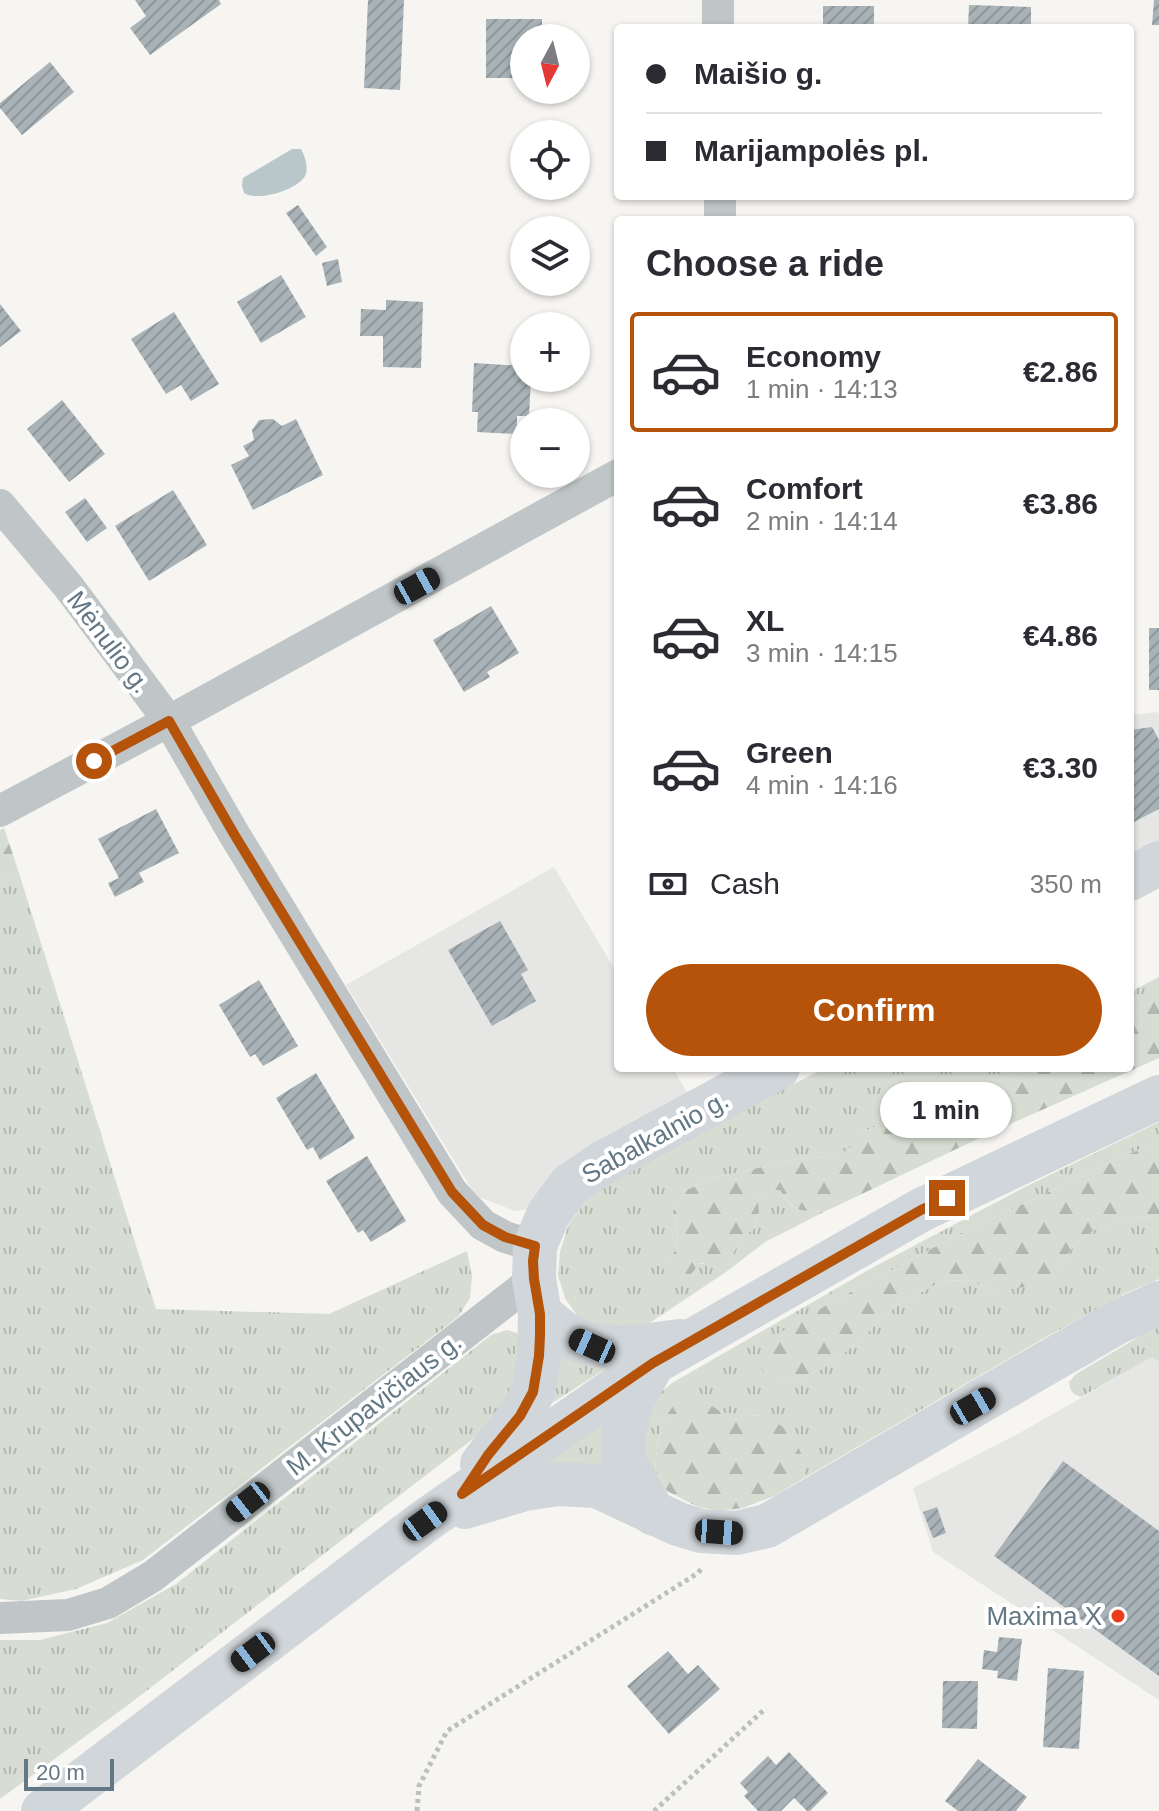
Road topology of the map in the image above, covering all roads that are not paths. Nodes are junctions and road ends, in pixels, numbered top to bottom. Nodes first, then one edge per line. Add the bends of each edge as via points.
1 (718, 0) edge
2 (718, 24) edge
3 (614, 477) edge
4 (0, 505) edge
5 (169, 721) junction
6 (0, 811) edge
7 (1159, 863) edge
8 (1134, 877) edge
9 (771, 1072) edge
10 (1159, 1097) edge
11 (537, 1279) junction
12 (1159, 1303) edge
13 (692, 1339) junction
14 (653, 1363) junction
15 (462, 1494) junction
16 (654, 1514) junction
17 (425, 1521) junction
18 (0, 1618) edge
19 (43, 1811) edge

1 - 2 street
3 - 5 street
4 - 5 street, Mėnulio g.
5 - 6 street
5 - 11 street, Mėnulio g. via 452,1192 483,1225 505,1237
7 - 8 main road
9 - 11 main road, Sabalkalnio g. via 570,1185 548,1215
10 - 13 main road via 921,1210
11 - 13 main road via 564,1333 592,1346 622,1348
11 - 15 main road via 539,1356 533,1392
11 - 18 street, M. Krupavičiaus g. via 153,1576 108,1603 68,1615
12 - 16 main road via 767,1526 736,1533 701,1531
13 - 14 main road
14 - 15 main road
14 - 16 main road via 632,1401 623,1434 624,1463
15 - 17 main road
16 - 17 main road via 597,1486 557,1484
17 - 19 main road

